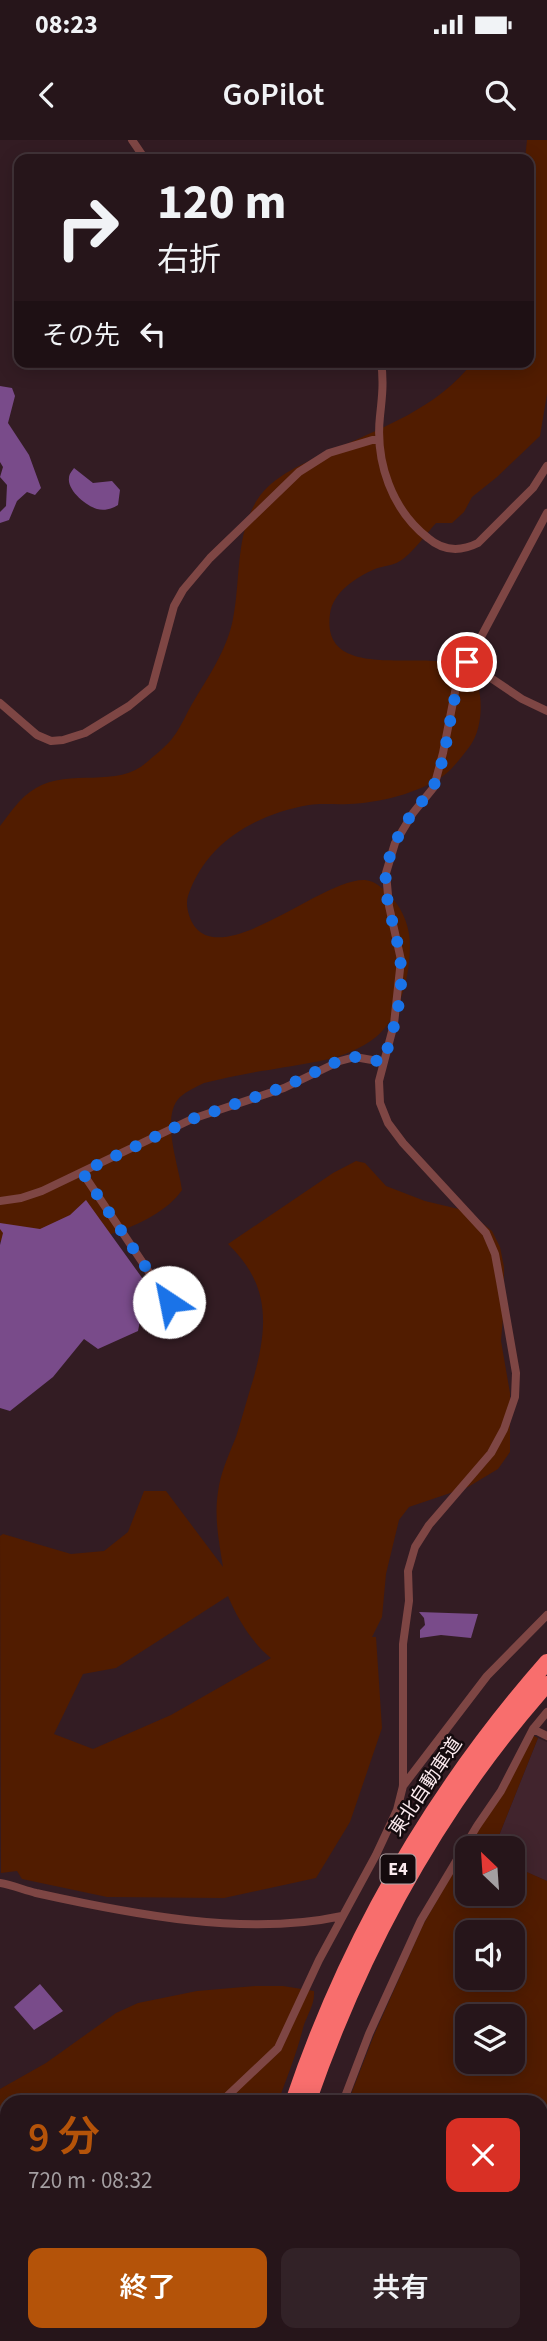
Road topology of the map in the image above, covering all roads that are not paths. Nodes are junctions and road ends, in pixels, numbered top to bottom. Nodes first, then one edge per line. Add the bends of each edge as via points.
1 (381, 368) edge
2 (379, 438) junction
3 (547, 466) edge
4 (547, 513) edge
5 (467, 662) junction
6 (0, 703) edge
7 (547, 711) edge
8 (383, 1062) junction
9 (82, 1172) junction
10 (0, 1201) edge
11 (169, 1302) dead end
12 (547, 1615) edge
13 (547, 1662) edge
14 (547, 1684) edge
15 (547, 1712) edge
16 (533, 1728) junction
17 (547, 1735) edge
18 (402, 1786) junction
19 (0, 1883) edge
20 (342, 1916) junction
21 (228, 2095) edge
22 (295, 2095) edge
23 (311, 2095) edge
24 (346, 2095) edge

1 - 2 street
2 - 3 street via 388,485 403,513 432,542 447,549 467,548 489,534 533,488
2 - 6 street via 329,453 299,472 210,558 174,606 152,687 130,706 85,733 56,741 37,735
4 - 5 street
5 - 7 street
5 - 8 street via 457,682 433,787 395,843 386,873 401,960 394,1024
8 - 9 street via 355,1057 340,1060 284,1087 192,1119
8 - 18 street via 380,1103 388,1123 486,1233 495,1254 516,1373 515,1397 491,1453 429,1525 415,1547 408,1571
9 - 10 street via 30,1195
9 - 11 street
12 - 18 street via 487,1676
13 - 22 highway, 東北自動車道 / E4 via 459,1772 409,1850 338,1984
14 - 23 highway, 東北自動車道 / E4 via 471,1780 421,1857 351,1989
15 - 16 street
16 - 17 street
16 - 24 street via 501,1791 421,1920
18 - 20 street via 397,1810
19 - 20 street via 182,1920 314,1922
20 - 21 street via 278,2048

